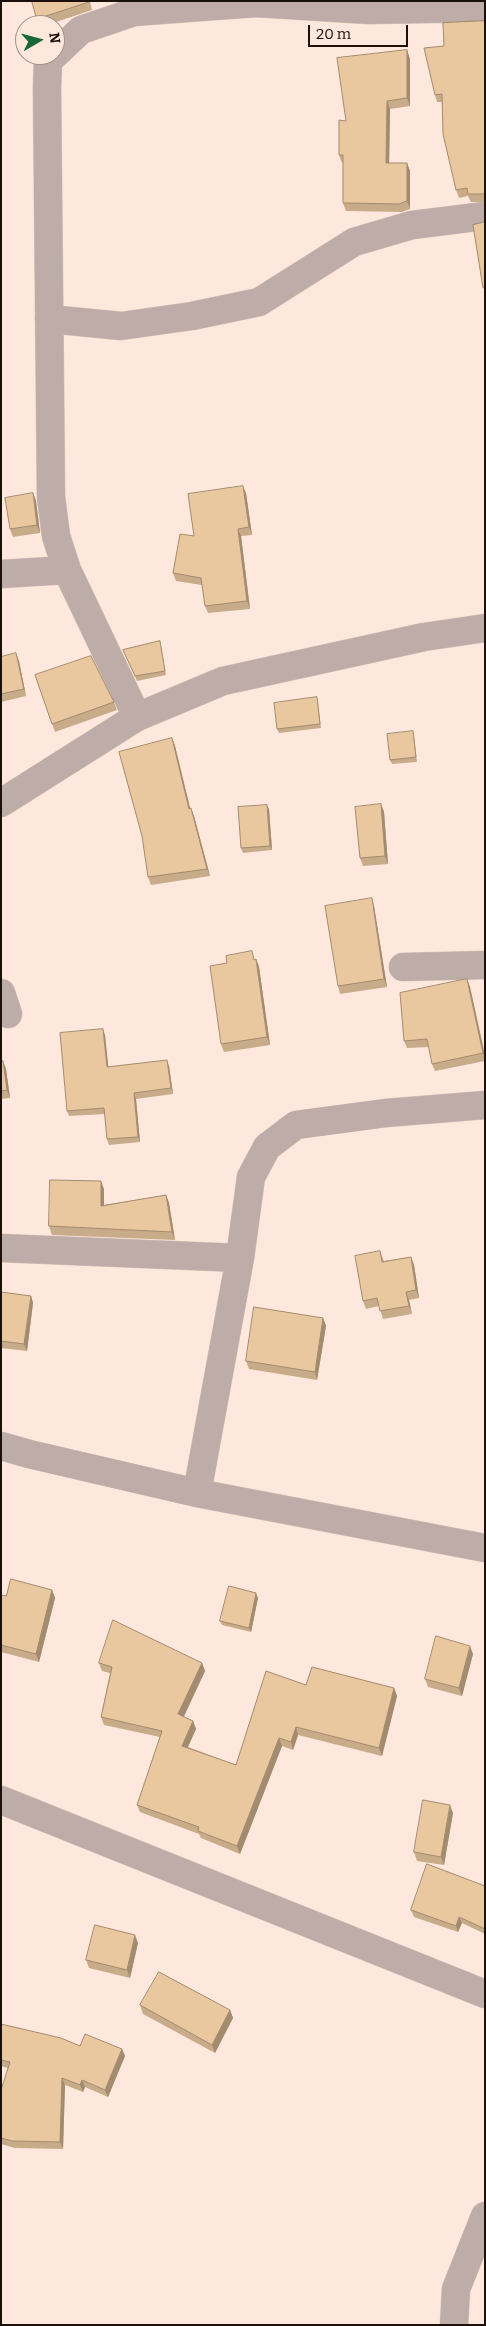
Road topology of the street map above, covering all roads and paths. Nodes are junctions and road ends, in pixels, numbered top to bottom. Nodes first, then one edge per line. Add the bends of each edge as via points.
1 (485, 8) edge
2 (485, 216) edge
3 (49, 319) junction
4 (67, 570) junction
5 (1, 574) edge
6 (485, 628) edge
7 (137, 717) junction
8 (1, 803) edge
9 (485, 965) edge
10 (403, 967) dead end
11 (485, 1105) edge
12 (1, 1248) edge
13 (240, 1258) junction
14 (1, 1446) edge
15 (197, 1493) junction
16 (485, 1548) edge
17 (1, 1800) edge
18 (485, 1994) edge
19 (485, 2216) edge
20 (454, 2325) edge

1 - 3 street via 368,10 256,3 134,12 81,30 48,61
2 - 3 street via 412,225 354,242 259,302 121,326
3 - 4 street via 51,497 56,536
4 - 5 street
4 - 7 street
6 - 7 street via 424,637 223,681
7 - 8 street
9 - 10 street
11 - 13 street via 296,1125 267,1147 251,1177
12 - 13 street
13 - 15 street
14 - 15 street
15 - 16 street
17 - 18 street
19 - 20 street via 456,2289

